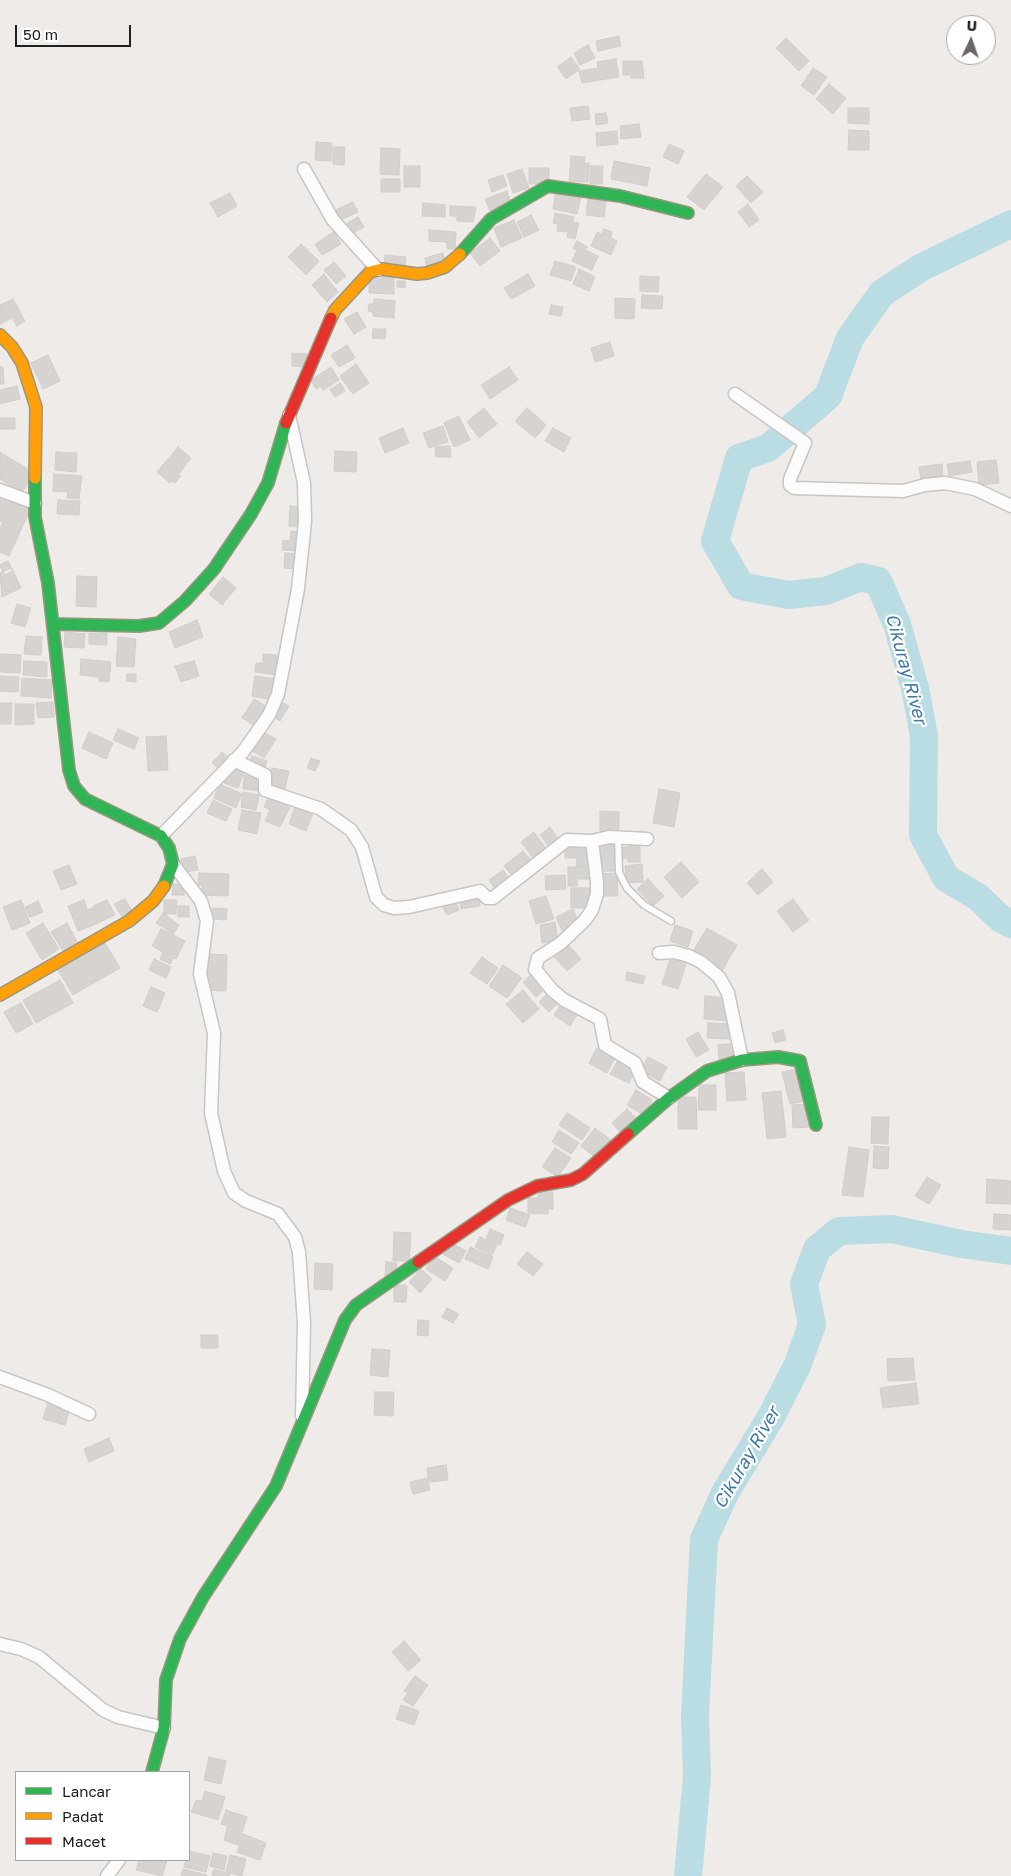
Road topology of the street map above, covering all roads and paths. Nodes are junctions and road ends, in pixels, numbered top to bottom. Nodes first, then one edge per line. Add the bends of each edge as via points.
1 (304, 168) dead end
2 (688, 213) dead end
3 (378, 270) junction
4 (0, 335) edge
5 (735, 394) dead end
6 (288, 413) junction
7 (0, 490) edge
8 (36, 503) junction
9 (1011, 506) edge
10 (53, 624) junction
11 (234, 760) junction
12 (161, 836) junction
13 (618, 837) junction
14 (647, 839) dead end
15 (592, 841) junction
16 (173, 864) junction
17 (670, 921) dead end
18 (659, 953) dead end
19 (0, 994) edge
20 (742, 1060) junction
21 (669, 1098) junction
22 (816, 1126) dead end
23 (0, 1378) edge
24 (89, 1414) dead end
25 (302, 1425) junction
26 (0, 1644) edge
27 (164, 1728) junction
28 (152, 1771) edge
29 (118, 1861) edge
30 (107, 1876) edge

1 - 3 street via 333,220
2 - 3 street via 620,196 548,186 491,219 466,249 445,267 416,274
3 - 6 street via 370,272 335,310
4 - 8 street via 22,363 36,407
5 - 9 street via 805,445 789,482 791,487 903,491 925,485 953,484 975,489
6 - 10 street via 274,468 251,514 214,569 185,601 159,623 150,626
6 - 11 street via 301,464 305,500 298,589 278,694 263,724
7 - 8 street
8 - 10 street via 35,524
10 - 12 street via 63,733 74,786 85,799
11 - 12 street
11 - 15 street via 266,775 265,790 321,809 350,830 362,847 376,898 389,907 409,908 480,891 487,898 494,898 567,840
12 - 16 street via 169,848
13 - 14 street
13 - 15 street
13 - 17 lane via 620,872 627,888 644,905
15 - 21 street via 597,882 592,910 586,920 538,958 535,969 564,1000 600,1019 605,1045 635,1064 643,1082
16 - 19 street via 166,883 153,901 128,922
16 - 25 street via 201,901 207,921 200,974 214,1033 211,1113 228,1182 234,1193 246,1202 278,1214 295,1237 299,1252 304,1323
18 - 20 street via 689,956 719,977 728,993
20 - 21 street via 707,1071
20 - 22 street via 778,1057 800,1061
21 - 25 street via 583,1174 538,1186 508,1200 356,1306 345,1320
23 - 24 street
25 - 27 street via 276,1486 203,1597 180,1639 166,1680
26 - 27 street via 39,1657 104,1710 118,1717
27 - 28 street
29 - 30 street

